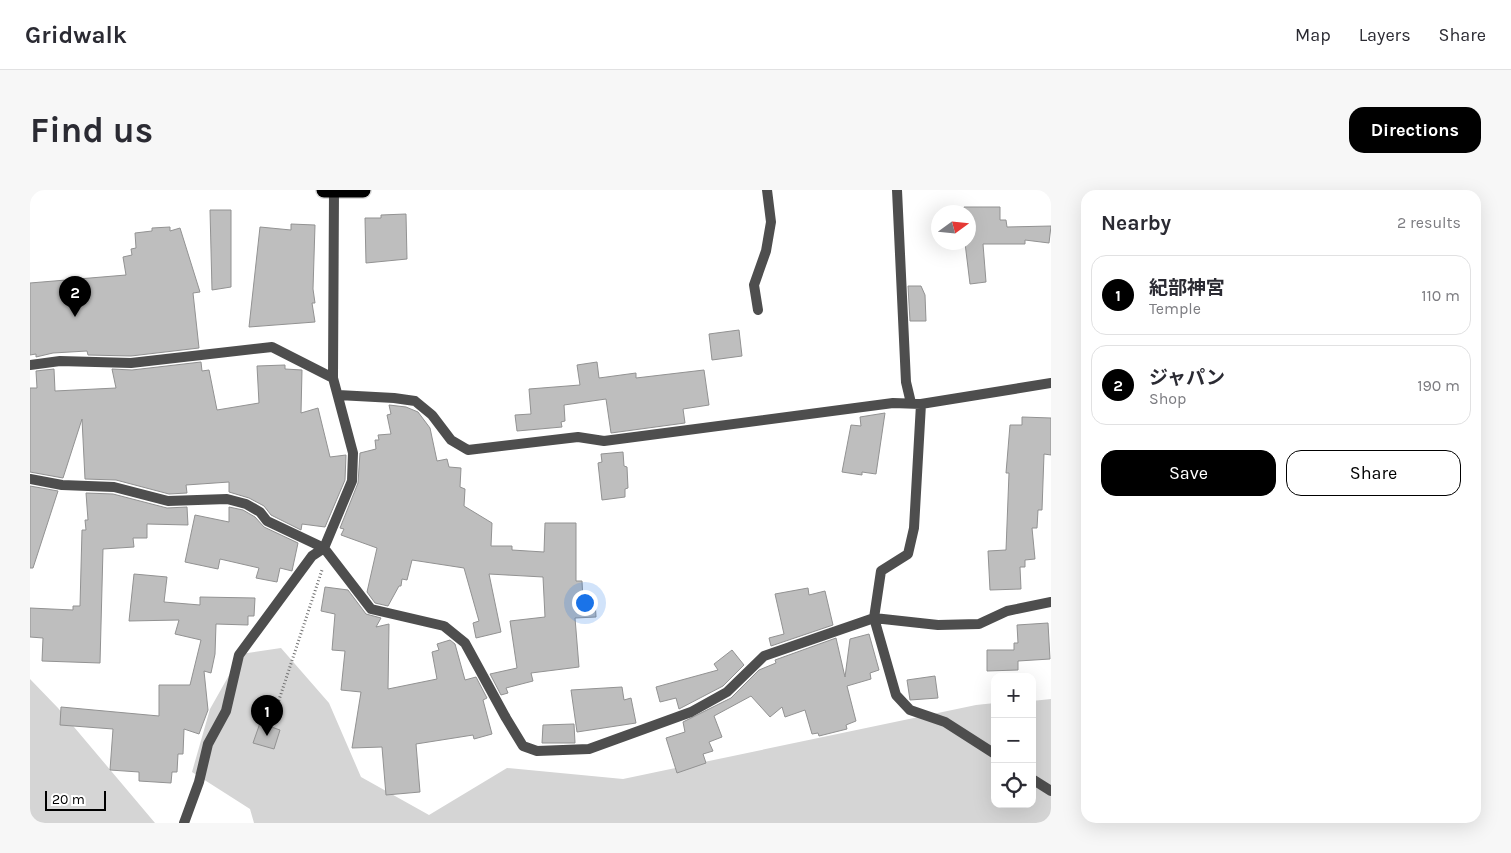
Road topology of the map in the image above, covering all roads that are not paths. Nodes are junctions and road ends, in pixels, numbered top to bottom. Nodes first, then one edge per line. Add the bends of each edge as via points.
1 (324, 190) edge
2 (334, 190) edge
3 (363, 190) edge
4 (767, 190) edge
5 (897, 190) edge
6 (758, 310) dead end
7 (30, 365) edge
8 (333, 378) junction
9 (1051, 383) edge
10 (338, 395) junction
11 (916, 404) junction
12 (30, 479) edge
13 (324, 548) junction
14 (1051, 602) edge
15 (874, 618) junction
16 (991, 751) edge
17 (1036, 782) edge
18 (1051, 791) edge
19 (184, 823) edge

1 - 2 highway
2 - 3 highway
2 - 8 street
4 - 6 street via 771,222 766,251 754,285
5 - 11 street via 906,382
7 - 8 street via 60,361 131,363 272,347
8 - 10 street
9 - 11 street
10 - 11 street via 415,401 432,415 451,440 468,450 578,437 604,441 893,403
10 - 13 street via 353,453 352,481
11 - 15 street via 914,528 908,554 881,571
12 - 13 street via 62,486 114,487 168,501 227,499 246,504 260,512 267,522
13 - 15 street via 371,609 444,626 465,643 523,746 537,752 589,749 690,712 728,692 764,656
13 - 19 street via 312,556 239,655 226,711 208,744
14 - 15 street via 1007,611 979,624 938,625
15 - 16 street via 896,694 910,710 945,722
17 - 18 street

